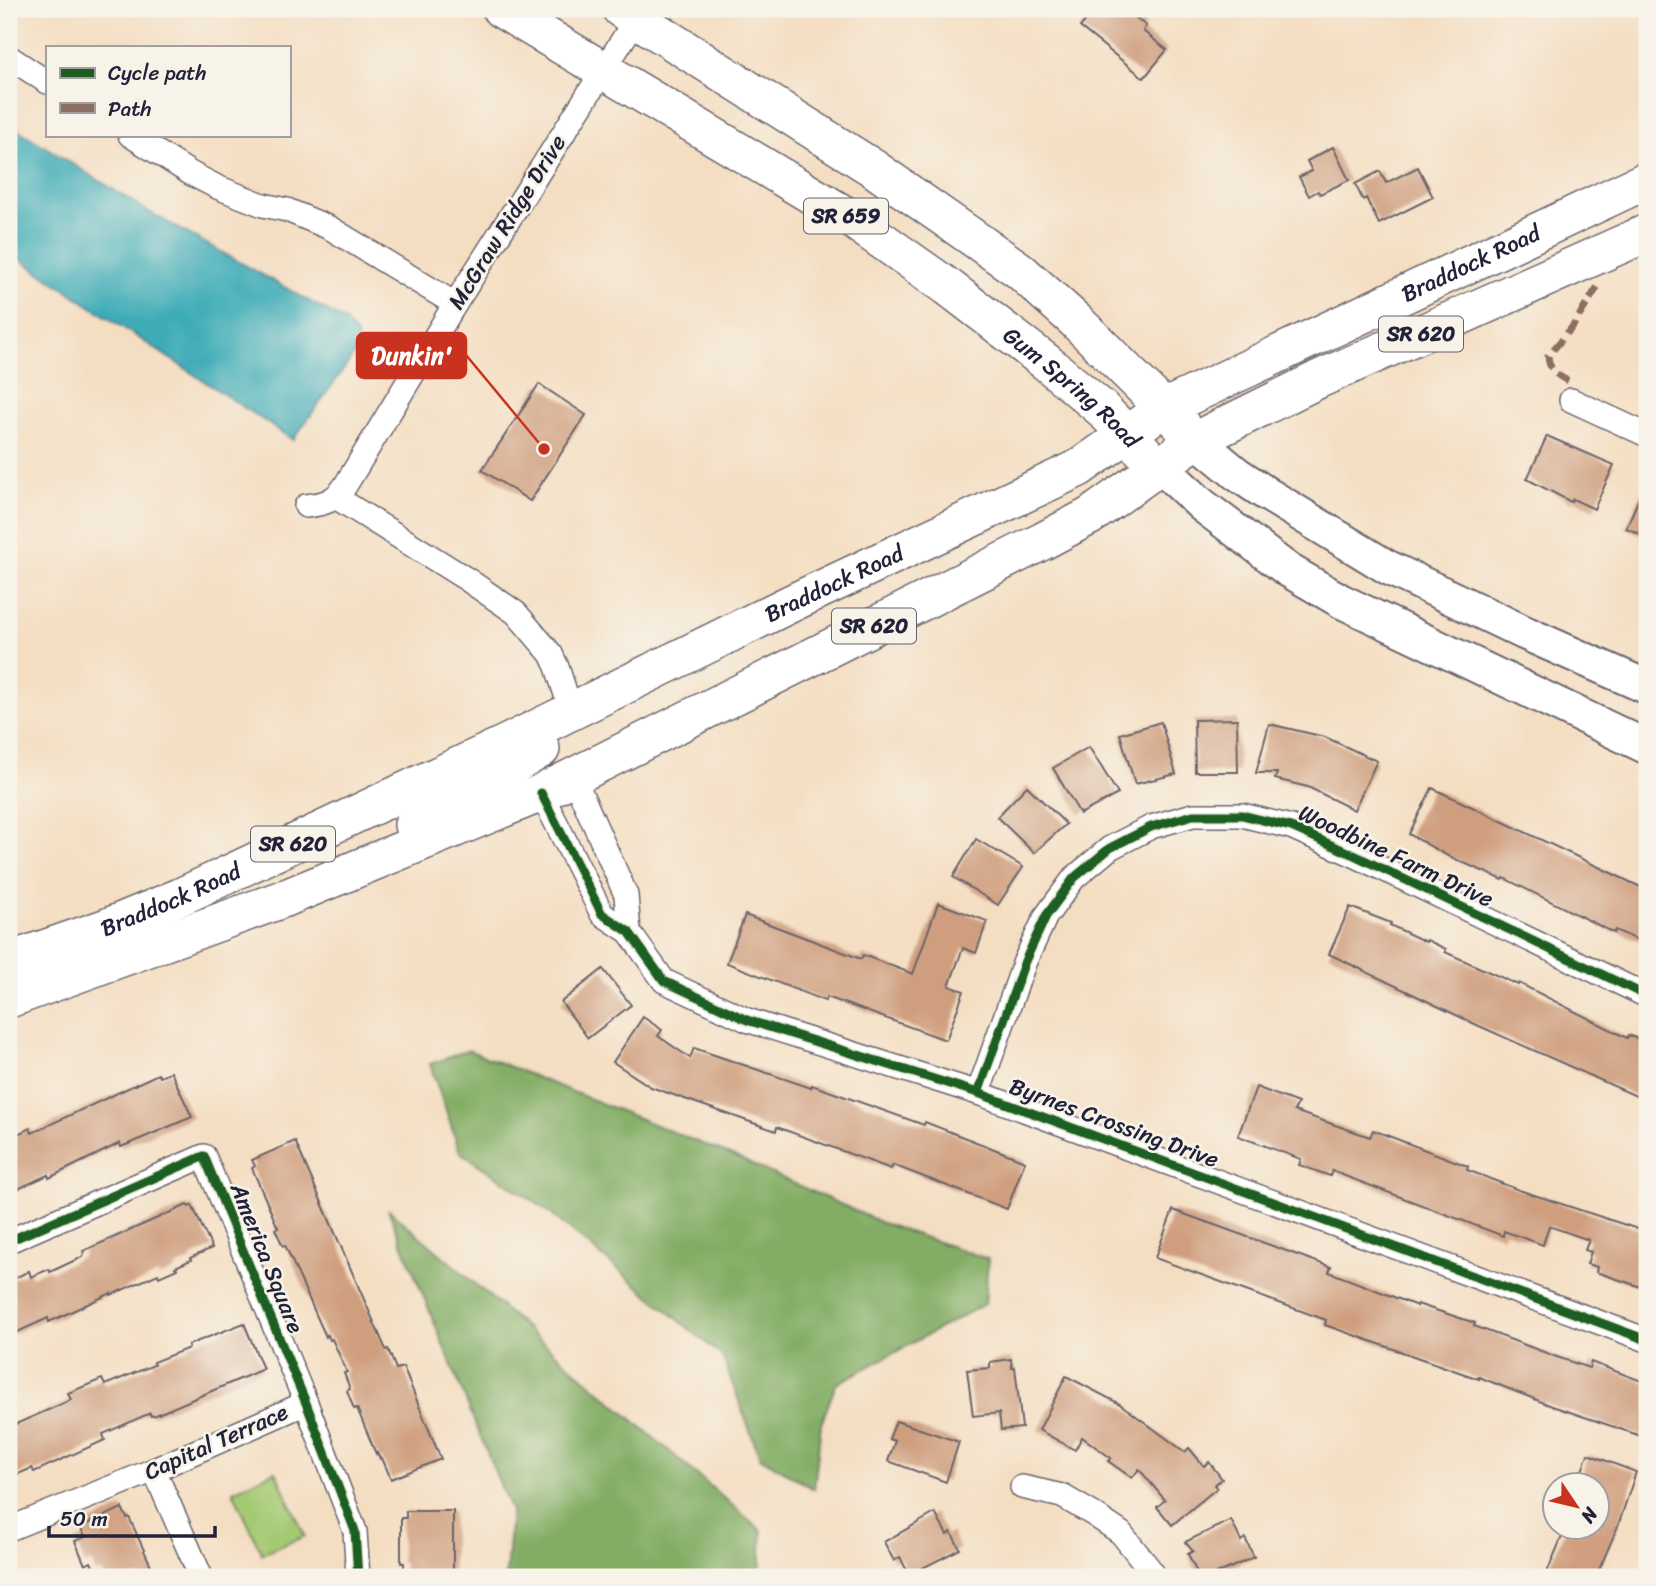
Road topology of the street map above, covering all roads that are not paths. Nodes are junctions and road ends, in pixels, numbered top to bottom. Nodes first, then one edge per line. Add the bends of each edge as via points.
1 (501, 9) edge
2 (629, 14) edge
3 (9, 57) edge
4 (603, 71) junction
5 (46, 81) edge
6 (132, 136) edge
7 (1647, 180) edge
8 (1647, 207) edge
9 (1647, 233) edge
10 (1581, 263) junction
11 (455, 304) junction
12 (1571, 400) dead end
13 (1164, 408) junction
14 (1647, 435) edge
15 (1126, 436) junction
16 (1196, 440) junction
17 (1159, 466) junction
18 (337, 498) junction
19 (306, 506) dead end
20 (1647, 687) edge
21 (571, 710) junction
22 (1647, 747) edge
23 (573, 776) junction
24 (541, 793) junction
25 (288, 897) junction
26 (629, 932) junction
27 (9, 961) edge
28 (1647, 996) edge
29 (9, 999) edge
30 (978, 1093) junction
31 (9, 1241) edge
32 (1647, 1340) edge
33 (306, 1403) junction
34 (153, 1470) junction
35 (1022, 1487) dead end
36 (9, 1528) edge
37 (201, 1577) edge
38 (358, 1577) edge
39 (1153, 1577) edge

1 - 4 main road, Gum Spring Road / SR 659
2 - 4 street, McGraw Ridge Drive
2 - 13 main road, Gum Spring Road / SR 659 via 873,168 1018,270
3 - 5 street
4 - 11 street, McGraw Ridge Drive
4 - 15 main road, Gum Spring Road / SR 659 via 850,218 1056,370
6 - 11 street via 217,187 330,228
7 - 13 main road, Braddock Road
8 - 10 main road via 1595,236
9 - 10 main road, Braddock Road / SR 620
10 - 16 main road, Braddock Road / SR 620 via 1317,380
11 - 18 street, McGraw Ridge Drive
12 - 14 street
13 - 15 main road, Braddock Road
13 - 16 main road, Gum Spring Road / SR 659
15 - 17 main road, Gum Spring Road / SR 659
15 - 21 main road, Braddock Road / SR 620 via 1079,468
16 - 17 main road, Braddock Road / SR 620
16 - 20 main road, Gum Spring Road / SR 659 via 1267,494 1387,567
17 - 22 main road, Gum Spring Road / SR 659 via 1288,570 1341,601
17 - 23 main road, Braddock Road / SR 620 via 1090,516 1043,541
18 - 19 street
18 - 21 street via 516,613 551,654
21 - 25 main road via 560,730 537,752
21 - 27 main road, Braddock Road / SR 620 via 180,897
23 - 24 main road, Braddock Road / SR 620
23 - 26 street via 626,895
24 - 25 main road, Braddock Road / SR 620
24 - 26 street, Byrnes Crossing Drive via 602,914
25 - 29 main road, Braddock Road / SR 620
26 - 30 street, Byrnes Crossing Drive via 664,981 747,1020
28 - 30 street, Woodbine Farm Drive via 1291,827 1242,815 1193,815 1151,827 1110,848 1074,878 1046,916 1025,961
30 - 32 street, Byrnes Crossing Drive
31 - 33 street, America Square via 204,1156
33 - 34 street, Capital Terrace
33 - 38 street, America Square via 355,1531
34 - 36 street, Capital Terrace
34 - 37 street
35 - 39 street via 1062,1496 1121,1533

